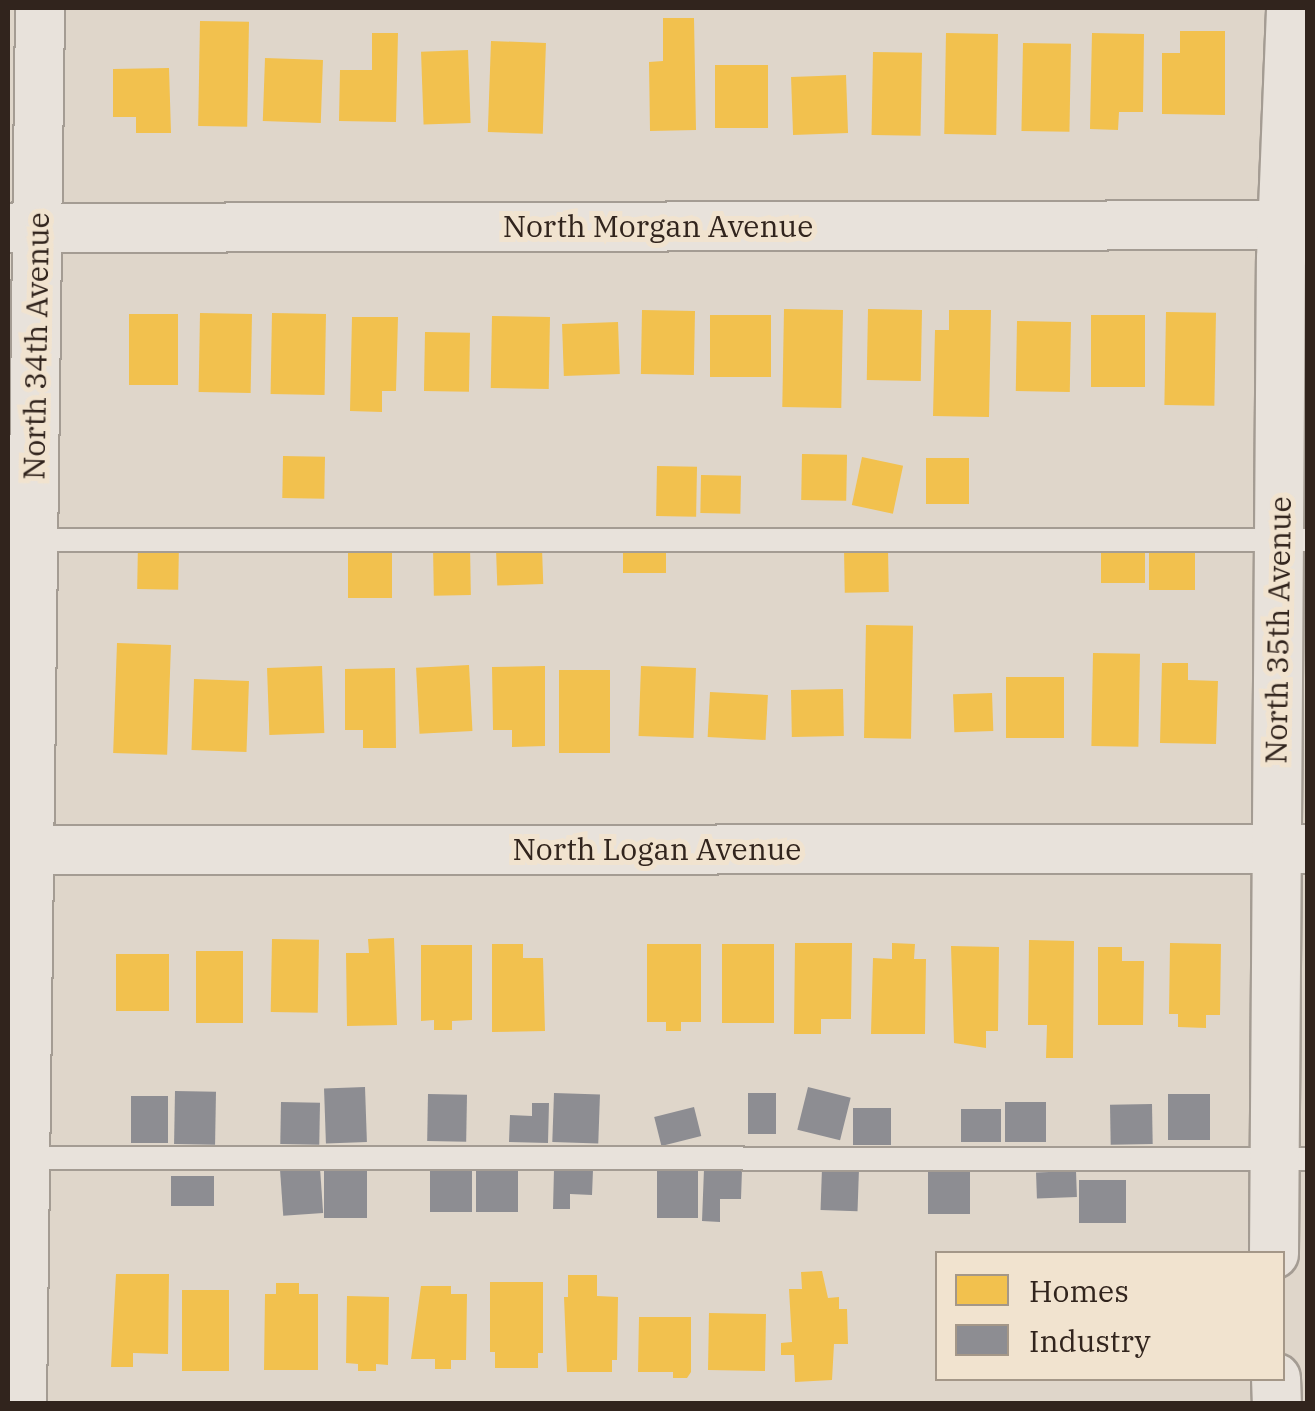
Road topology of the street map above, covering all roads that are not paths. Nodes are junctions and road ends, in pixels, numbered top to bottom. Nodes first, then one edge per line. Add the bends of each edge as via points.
1 (40, 8) edge
2 (1291, 8) edge
3 (1295, 225) edge
4 (23, 228) edge
5 (20, 540) edge
6 (1294, 541) edge
7 (1292, 849) edge
8 (18, 850) edge
9 (16, 1158) edge
10 (1290, 1158) edge
11 (1274, 1251) edge
12 (22, 1404) edge

1 - 4 street, North 34th Avenue
2 - 3 street, North 35th Avenue
3 - 4 street, North Morgan Avenue
3 - 6 street, North 35th Avenue
4 - 5 street, North 34th Avenue
5 - 6 lane
5 - 8 street, North 34th Avenue
6 - 7 street, North 35th Avenue
7 - 8 street, North Logan Avenue
7 - 10 street, North 35th Avenue
8 - 9 street, North 34th Avenue
9 - 10 lane
9 - 12 street, North 34th Avenue
10 - 11 street, North 35th Avenue

